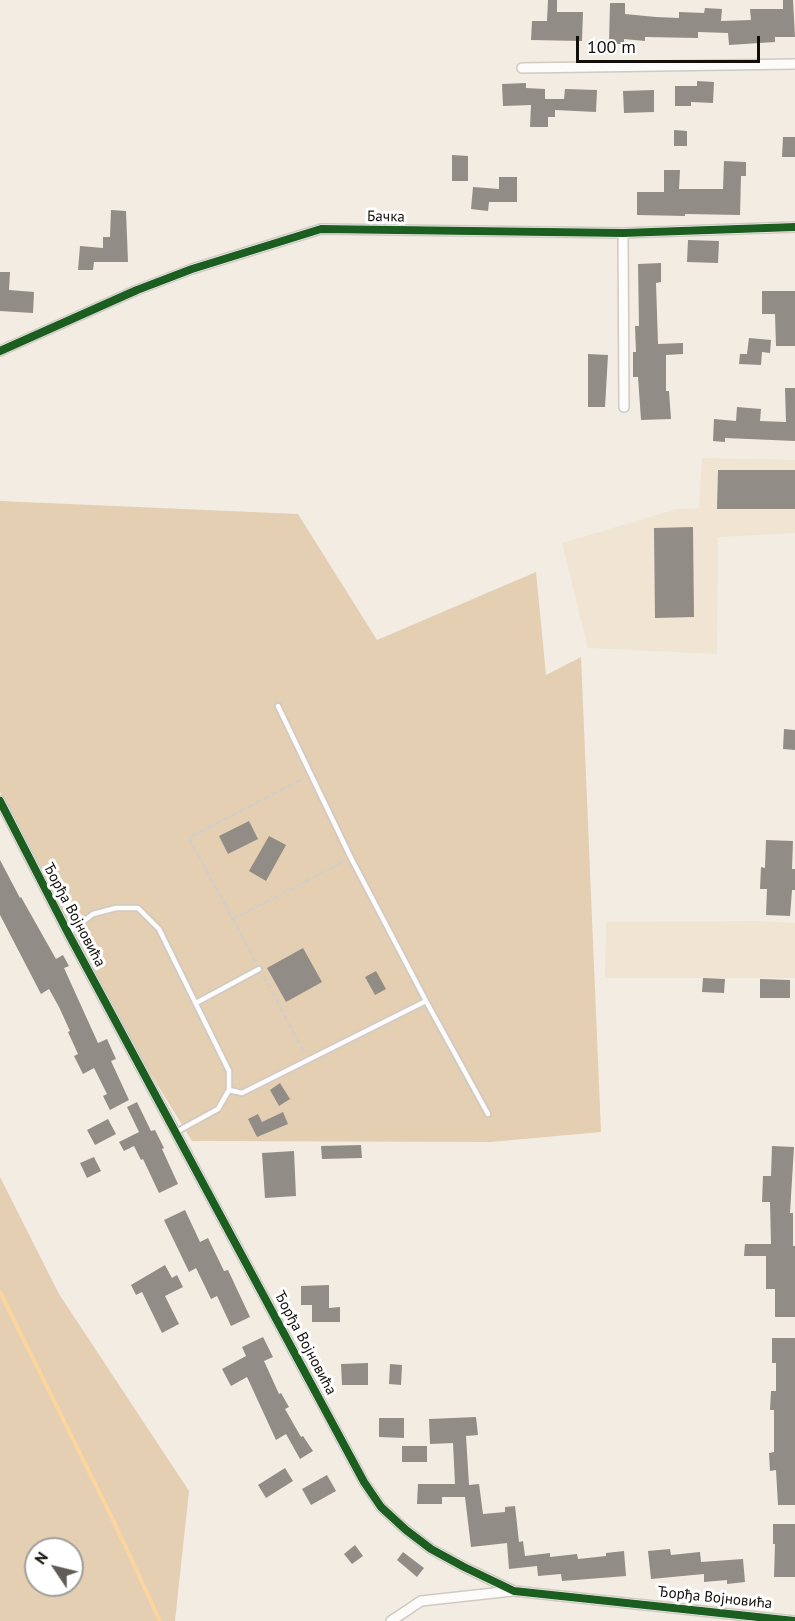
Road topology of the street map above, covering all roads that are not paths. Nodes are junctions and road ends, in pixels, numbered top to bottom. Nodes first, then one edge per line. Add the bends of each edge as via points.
1 (795, 64) edge
2 (522, 68) dead end
3 (795, 227) edge
4 (623, 233) junction
5 (0, 351) edge
6 (624, 407) dead end
7 (278, 706) dead end
8 (0, 801) edge
9 (68, 933) junction
10 (259, 969) road end
11 (426, 1000) junction
12 (196, 1003) junction
13 (229, 1090) junction
14 (488, 1114) dead end
15 (176, 1132) junction
16 (514, 1591) junction
17 (391, 1621) edge
18 (795, 1621) edge

1 - 2 street
3 - 4 street, Бачка
4 - 5 street, Бачка via 321,229 181,273
4 - 6 street
7 - 11 lane via 351,858
8 - 9 street, Ђорђа Војновића
9 - 12 lane via 93,914 138,908 159,929
9 - 15 street, Ђорђа Војновића
10 - 12 lane
11 - 13 lane via 242,1093
11 - 14 lane
12 - 13 lane via 230,1071
13 - 15 lane via 218,1108
15 - 16 street, Ђорђа Војновића via 381,1507 431,1549
16 - 17 street via 421,1601
16 - 18 street, Ђорђа Војновића

